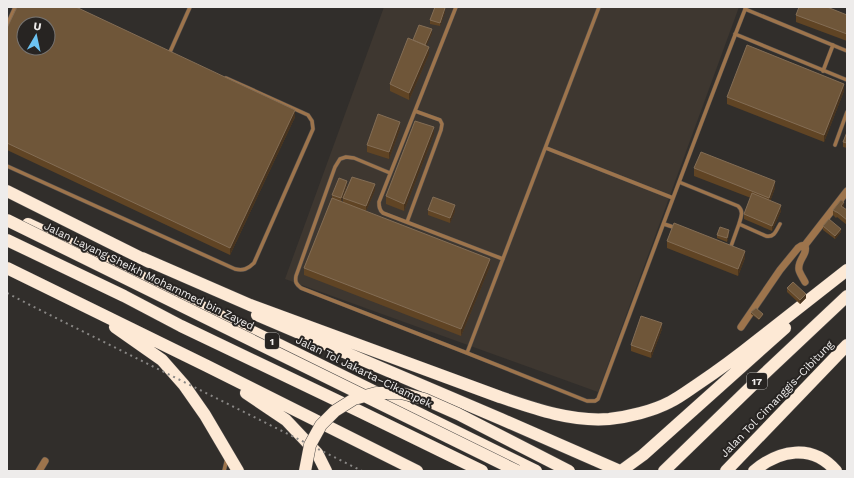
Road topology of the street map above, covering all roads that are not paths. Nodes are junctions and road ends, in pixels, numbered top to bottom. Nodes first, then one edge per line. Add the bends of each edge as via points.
1 (15, 7) edge
2 (190, 7) edge
3 (456, 7) edge
4 (599, 7) edge
5 (746, 8) edge
6 (7, 25) edge
7 (735, 34) junction
8 (834, 45) junction
9 (163, 49) edge
10 (847, 51) edge
11 (170, 52) junction
12 (177, 56) edge
13 (823, 71) junction
14 (221, 76) edge
15 (847, 80) edge
16 (415, 110) junction
17 (847, 112) edge
18 (835, 145) dead end
19 (546, 148) junction
20 (7, 166) edge
21 (390, 173) junction
22 (679, 182) junction
23 (7, 191) edge
24 (847, 191) edge
25 (673, 198) junction
26 (7, 214) edge
27 (7, 220) edge
28 (407, 222) junction
29 (664, 224) junction
30 (739, 224) junction
31 (780, 224) dead end
32 (7, 229) edge
33 (679, 229) edge
34 (7, 240) edge
35 (805, 245) junction
36 (722, 246) edge
37 (730, 249) junction
38 (735, 251) edge
39 (142, 258) junction
40 (503, 259) junction
41 (7, 268) edge
42 (847, 271) edge
43 (805, 282) dead end
44 (847, 296) edge
45 (85, 306) junction
46 (741, 328) dead end
47 (847, 345) edge
48 (468, 353) junction
49 (207, 366) junction
50 (228, 453) junction
51 (45, 461) dead end
52 (666, 469) edge
53 (39, 471) edge
54 (224, 471) edge
55 (238, 471) edge
56 (305, 471) edge
57 (326, 471) edge
58 (417, 471) edge
59 (482, 471) edge
60 (498, 471) edge
61 (517, 471) edge
62 (536, 471) edge
63 (569, 471) edge
64 (621, 471) edge
65 (726, 471) edge
66 (754, 471) edge
67 (836, 471) edge

1 - 6 lane
2 - 11 lane
3 - 16 lane
4 - 19 lane
5 - 7 lane
5 - 8 lane
7 - 13 lane
7 - 22 lane
8 - 10 lane
8 - 13 lane
9 - 11 lane
11 - 12 lane
13 - 15 lane
14 - 20 lane via 308,115 312,121 313,129 254,263 246,269 235,269
16 - 21 lane
16 - 28 lane via 440,120 442,124
17 - 18 lane
19 - 25 lane
19 - 40 lane
21 - 28 lane via 379,202 380,210
21 - 48 lane via 354,158 340,159 295,281 301,288
22 - 25 lane
22 - 30 lane via 741,208
23 - 39 highway
24 - 35 street
25 - 29 lane
26 - 62 highway, Jalan Tol Jakarta–Cikampek / 1
27 - 61 highway, Jalan Layang Sheikh Mohammed bin Zayed / 1, bridge
28 - 40 lane
29 - 33 lane
29 - 48 lane via 598,399 587,401
30 - 31 lane via 769,237
30 - 37 lane
32 - 60 highway, Jalan Layang Sheikh Mohammed bin Zayed / 1
34 - 59 highway, 1
35 - 43 street via 806,252 799,267
35 - 46 street via 798,248 780,270
36 - 37 lane
37 - 38 lane
39 - 42 highway via 250,305 500,397 539,410 587,419 610,419 631,415 670,402 720,369
39 - 64 highway via 236,307
40 - 48 lane
41 - 45 highway
42 - 64 highway via 643,455
44 - 52 highway, 17
45 - 49 highway
45 - 50 highway via 162,360 184,385
47 - 65 highway, Jalan Tol Cimanggis–Cibitung
49 - 57 highway via 286,420 317,453
49 - 58 highway via 400,465
50 - 54 lane
50 - 55 highway
51 - 53 street
56 - 63 highway, bridge via 310,445 321,425 335,411 354,400 376,393 401,393 424,399
66 - 67 highway via 776,456 797,452 817,457

